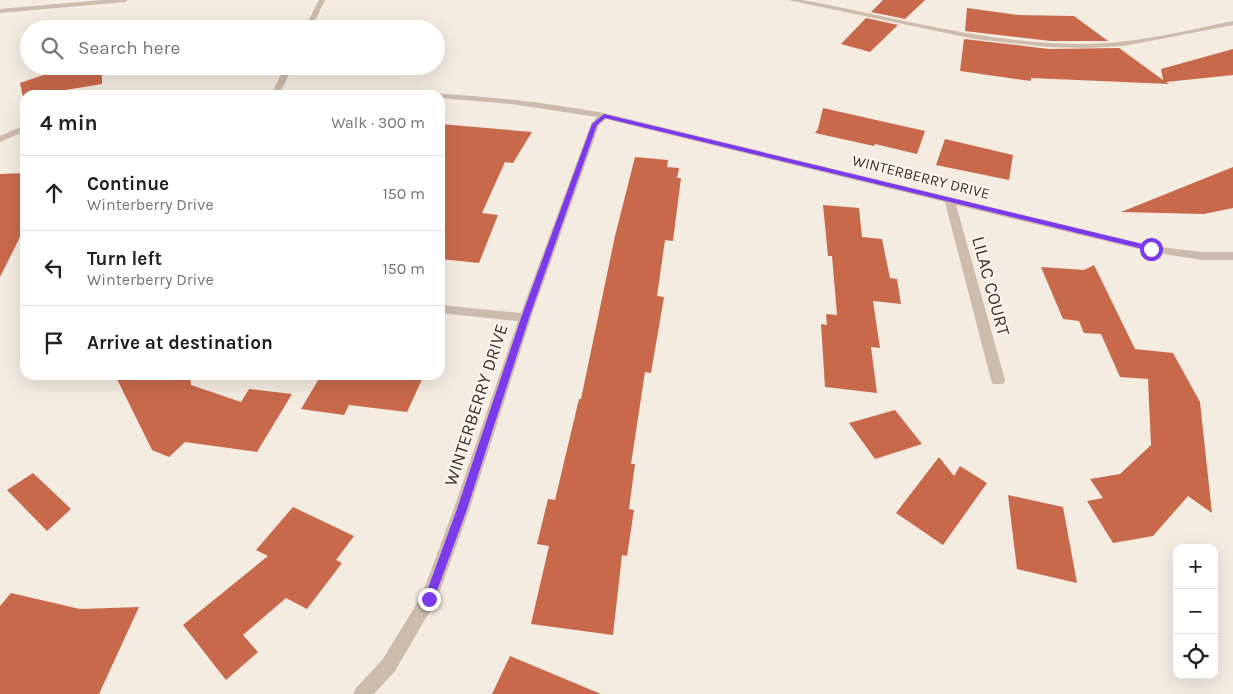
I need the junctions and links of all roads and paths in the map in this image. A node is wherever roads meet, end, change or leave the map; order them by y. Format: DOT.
graph roads {
  1 [pos="125,0"];
  2 [pos="322,0"];
  3 [pos="791,0"];
  4 [pos="0,10"];
  5 [pos="312,20"];
  6 [pos="1233,23"];
  7 [pos="285,75"];
  8 [pos="277,90"];
  9 [pos="445,95"];
  10 [pos="604,116"];
  11 [pos="20,130"];
  12 [pos="0,139"];
  13 [pos="950,201"];
  14 [pos="1233,256"];
  15 [pos="445,310"];
  16 [pos="525,318"];
  17 [pos="998,380"];
  18 [pos="362,694"];
  1 -- 4 [label="street"];
  2 -- 5 [label="street"];
  3 -- 6 [label="street"];
  7 -- 8 [label="street"];
  9 -- 10 [label="street, WINTERBERRY DRIVE"];
  10 -- 13 [label="street, WINTERBERRY DRIVE"];
  10 -- 16 [label="street, WINTERBERRY DRIVE"];
  11 -- 12 [label="street"];
  13 -- 14 [label="street, WINTERBERRY DRIVE"];
  13 -- 17 [label="street, LILAC COURT"];
  15 -- 16 [label="street"];
  16 -- 18 [label="street, WINTERBERRY DRIVE"];
}
